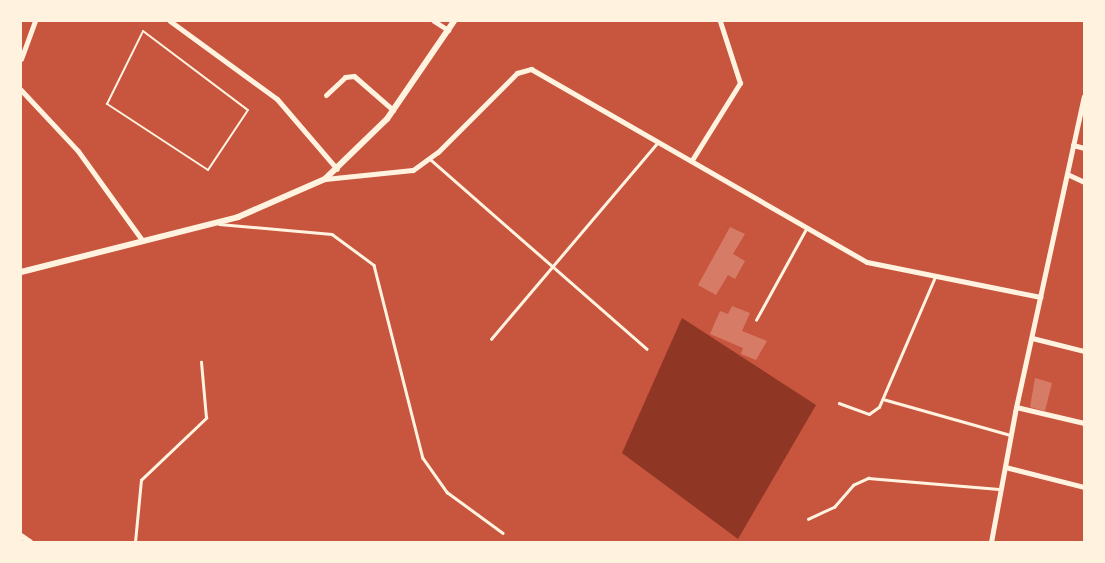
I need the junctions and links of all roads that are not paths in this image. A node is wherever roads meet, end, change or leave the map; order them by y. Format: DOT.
graph roads {
  1 [pos="35,21"];
  2 [pos="170,21"];
  3 [pos="434,21"];
  4 [pos="454,21"];
  5 [pos="720,21"];
  6 [pos="448,30"];
  7 [pos="21,59"];
  8 [pos="21,90"];
  9 [pos="326,95"];
  10 [pos="1084,96"];
  11 [pos="393,110"];
  12 [pos="659,141"];
  13 [pos="1073,145"];
  14 [pos="1084,148"];
  15 [pos="430,159"];
  16 [pos="692,160"];
  17 [pos="337,169"];
  18 [pos="1067,174"];
  19 [pos="325,179"];
  20 [pos="1084,182"];
  21 [pos="210,224"];
  22 [pos="807,228"];
  23 [pos="142,240"];
  24 [pos="554,266"];
  25 [pos="21,272"];
  26 [pos="935,276"];
  27 [pos="1041,297"];
  28 [pos="756,320"];
  29 [pos="1032,338"];
  30 [pos="491,339"];
  31 [pos="647,349"];
  32 [pos="1084,350"];
  33 [pos="201,362"];
  34 [pos="883,399"];
  35 [pos="839,403"];
  36 [pos="1016,407"];
  37 [pos="1084,424"];
  38 [pos="1010,435"];
  39 [pos="1005,467"];
  40 [pos="1084,487"];
  41 [pos="1001,489"];
  42 [pos="808,519"];
  43 [pos="504,533"];
  44 [pos="21,536"];
  45 [pos="30,542"];
  46 [pos="135,542"];
  47 [pos="992,542"];
  1 -- 7 [label="street"];
  2 -- 17 [label="street"];
  3 -- 6 [label="street"];
  4 -- 6 [label="street"];
  5 -- 16 [label="street"];
  6 -- 11 [label="street"];
  8 -- 23 [label="street"];
  9 -- 11 [label="street"];
  10 -- 13 [label="street"];
  11 -- 17 [label="street"];
  12 -- 15 [label="street"];
  12 -- 16 [label="street"];
  12 -- 24 [label="lane"];
  13 -- 14 [label="street"];
  13 -- 18 [label="street"];
  15 -- 19 [label="street"];
  15 -- 24 [label="lane"];
  16 -- 22 [label="street"];
  17 -- 19 [label="street"];
  18 -- 20 [label="street"];
  18 -- 27 [label="street"];
  19 -- 21 [label="street"];
  21 -- 23 [label="street"];
  21 -- 43 [label="lane"];
  22 -- 26 [label="street"];
  22 -- 28 [label="lane"];
  23 -- 25 [label="street"];
  24 -- 30 [label="lane"];
  24 -- 31 [label="lane"];
  26 -- 27 [label="street"];
  26 -- 34 [label="lane"];
  27 -- 29 [label="street"];
  29 -- 32 [label="street"];
  29 -- 36 [label="street"];
  33 -- 46 [label="lane"];
  34 -- 35 [label="lane"];
  34 -- 38 [label="lane"];
  36 -- 37 [label="street"];
  36 -- 38 [label="street"];
  38 -- 39 [label="street"];
  39 -- 40 [label="street"];
  39 -- 41 [label="street"];
  41 -- 42 [label="lane"];
  41 -- 47 [label="street"];
  44 -- 45 [label="street"];
}
